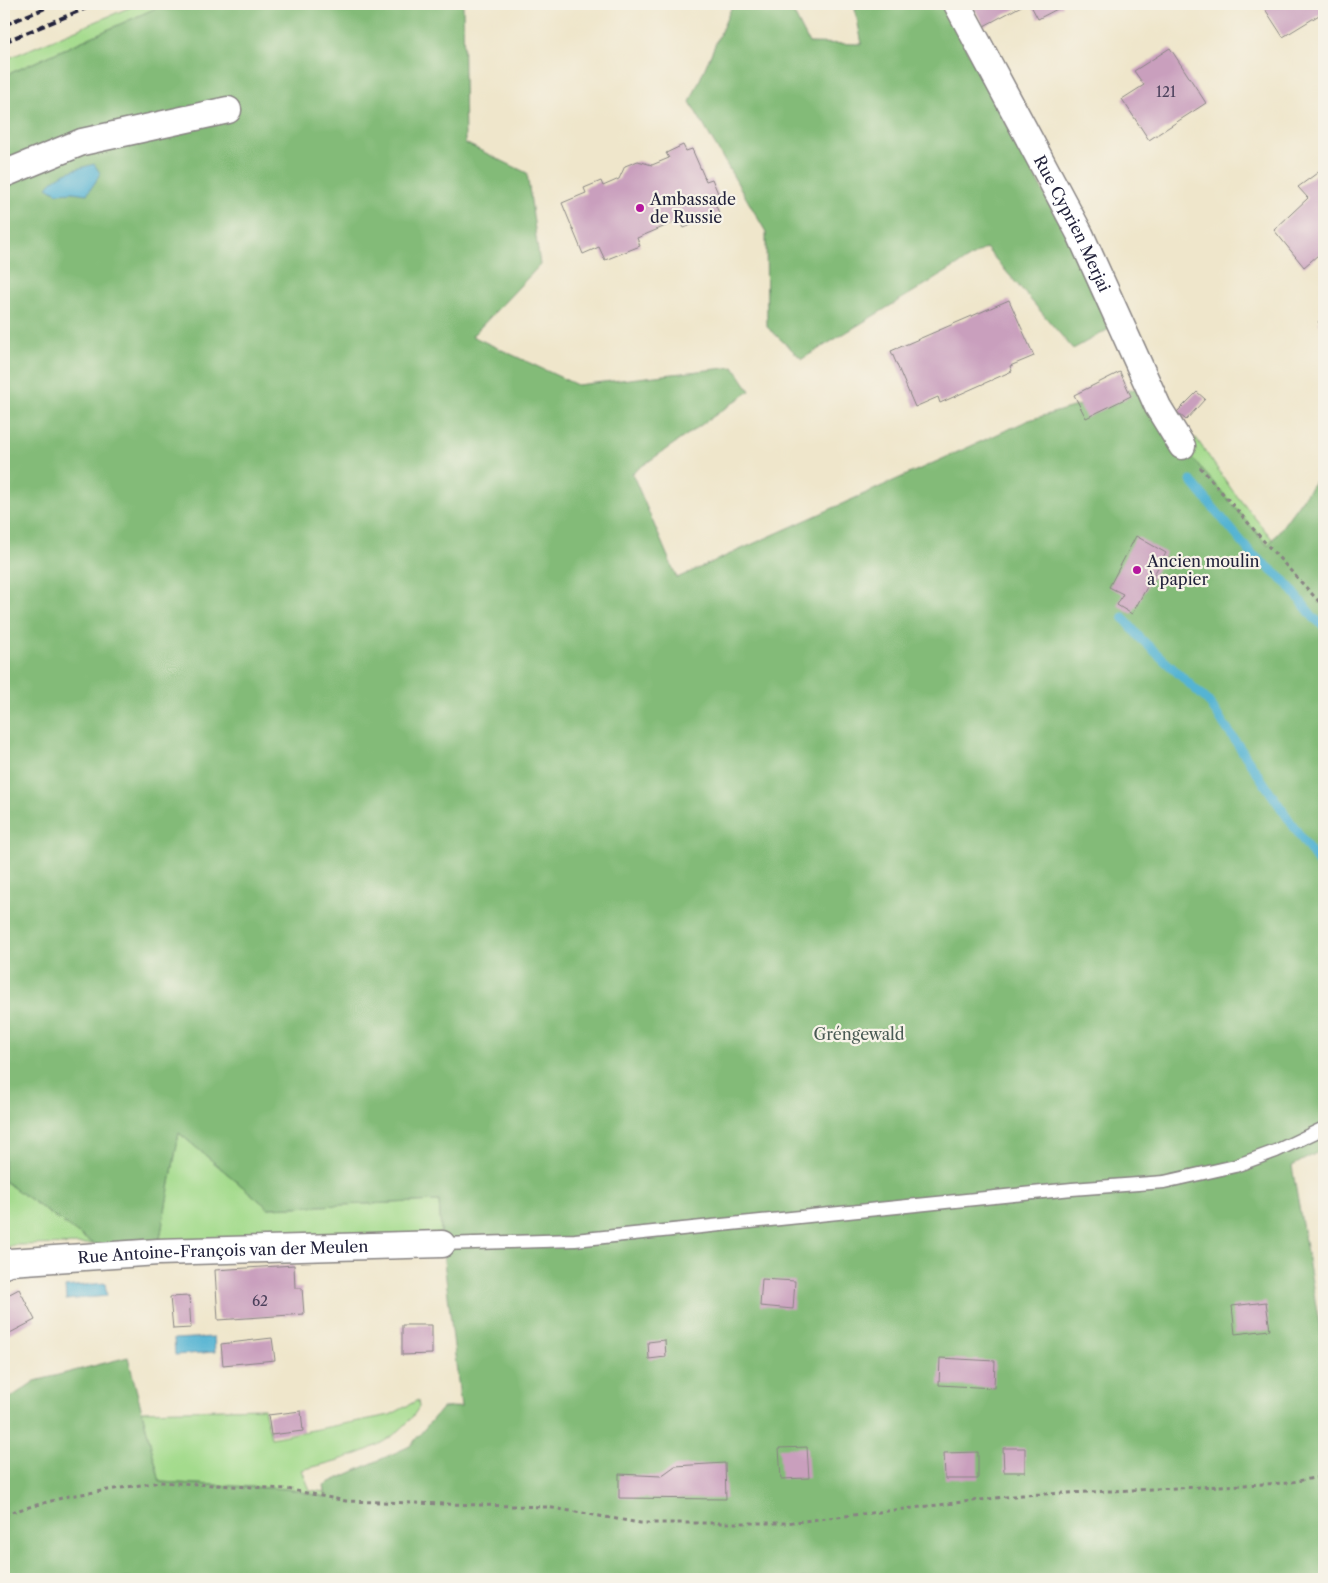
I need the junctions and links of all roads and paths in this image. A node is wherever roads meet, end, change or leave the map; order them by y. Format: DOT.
graph roads {
  1 [pos="957,4"];
  2 [pos="228,110"];
  3 [pos="4,174"];
  4 [pos="1182,446"];
  5 [pos="1324,607"];
  6 [pos="1324,1128"];
  7 [pos="442,1244"];
  8 [pos="4,1265"];
  9 [pos="1324,1476"];
  10 [pos="4,1514"];
  1 -- 4 [label="street, Rue Cyprien Merjai"];
  2 -- 3 [label="street"];
  4 -- 5 [label="path"];
  6 -- 7 [label="lane"];
  7 -- 8 [label="street, Rue Antoine-François van der Meulen"];
  9 -- 10 [label="path"];
}
